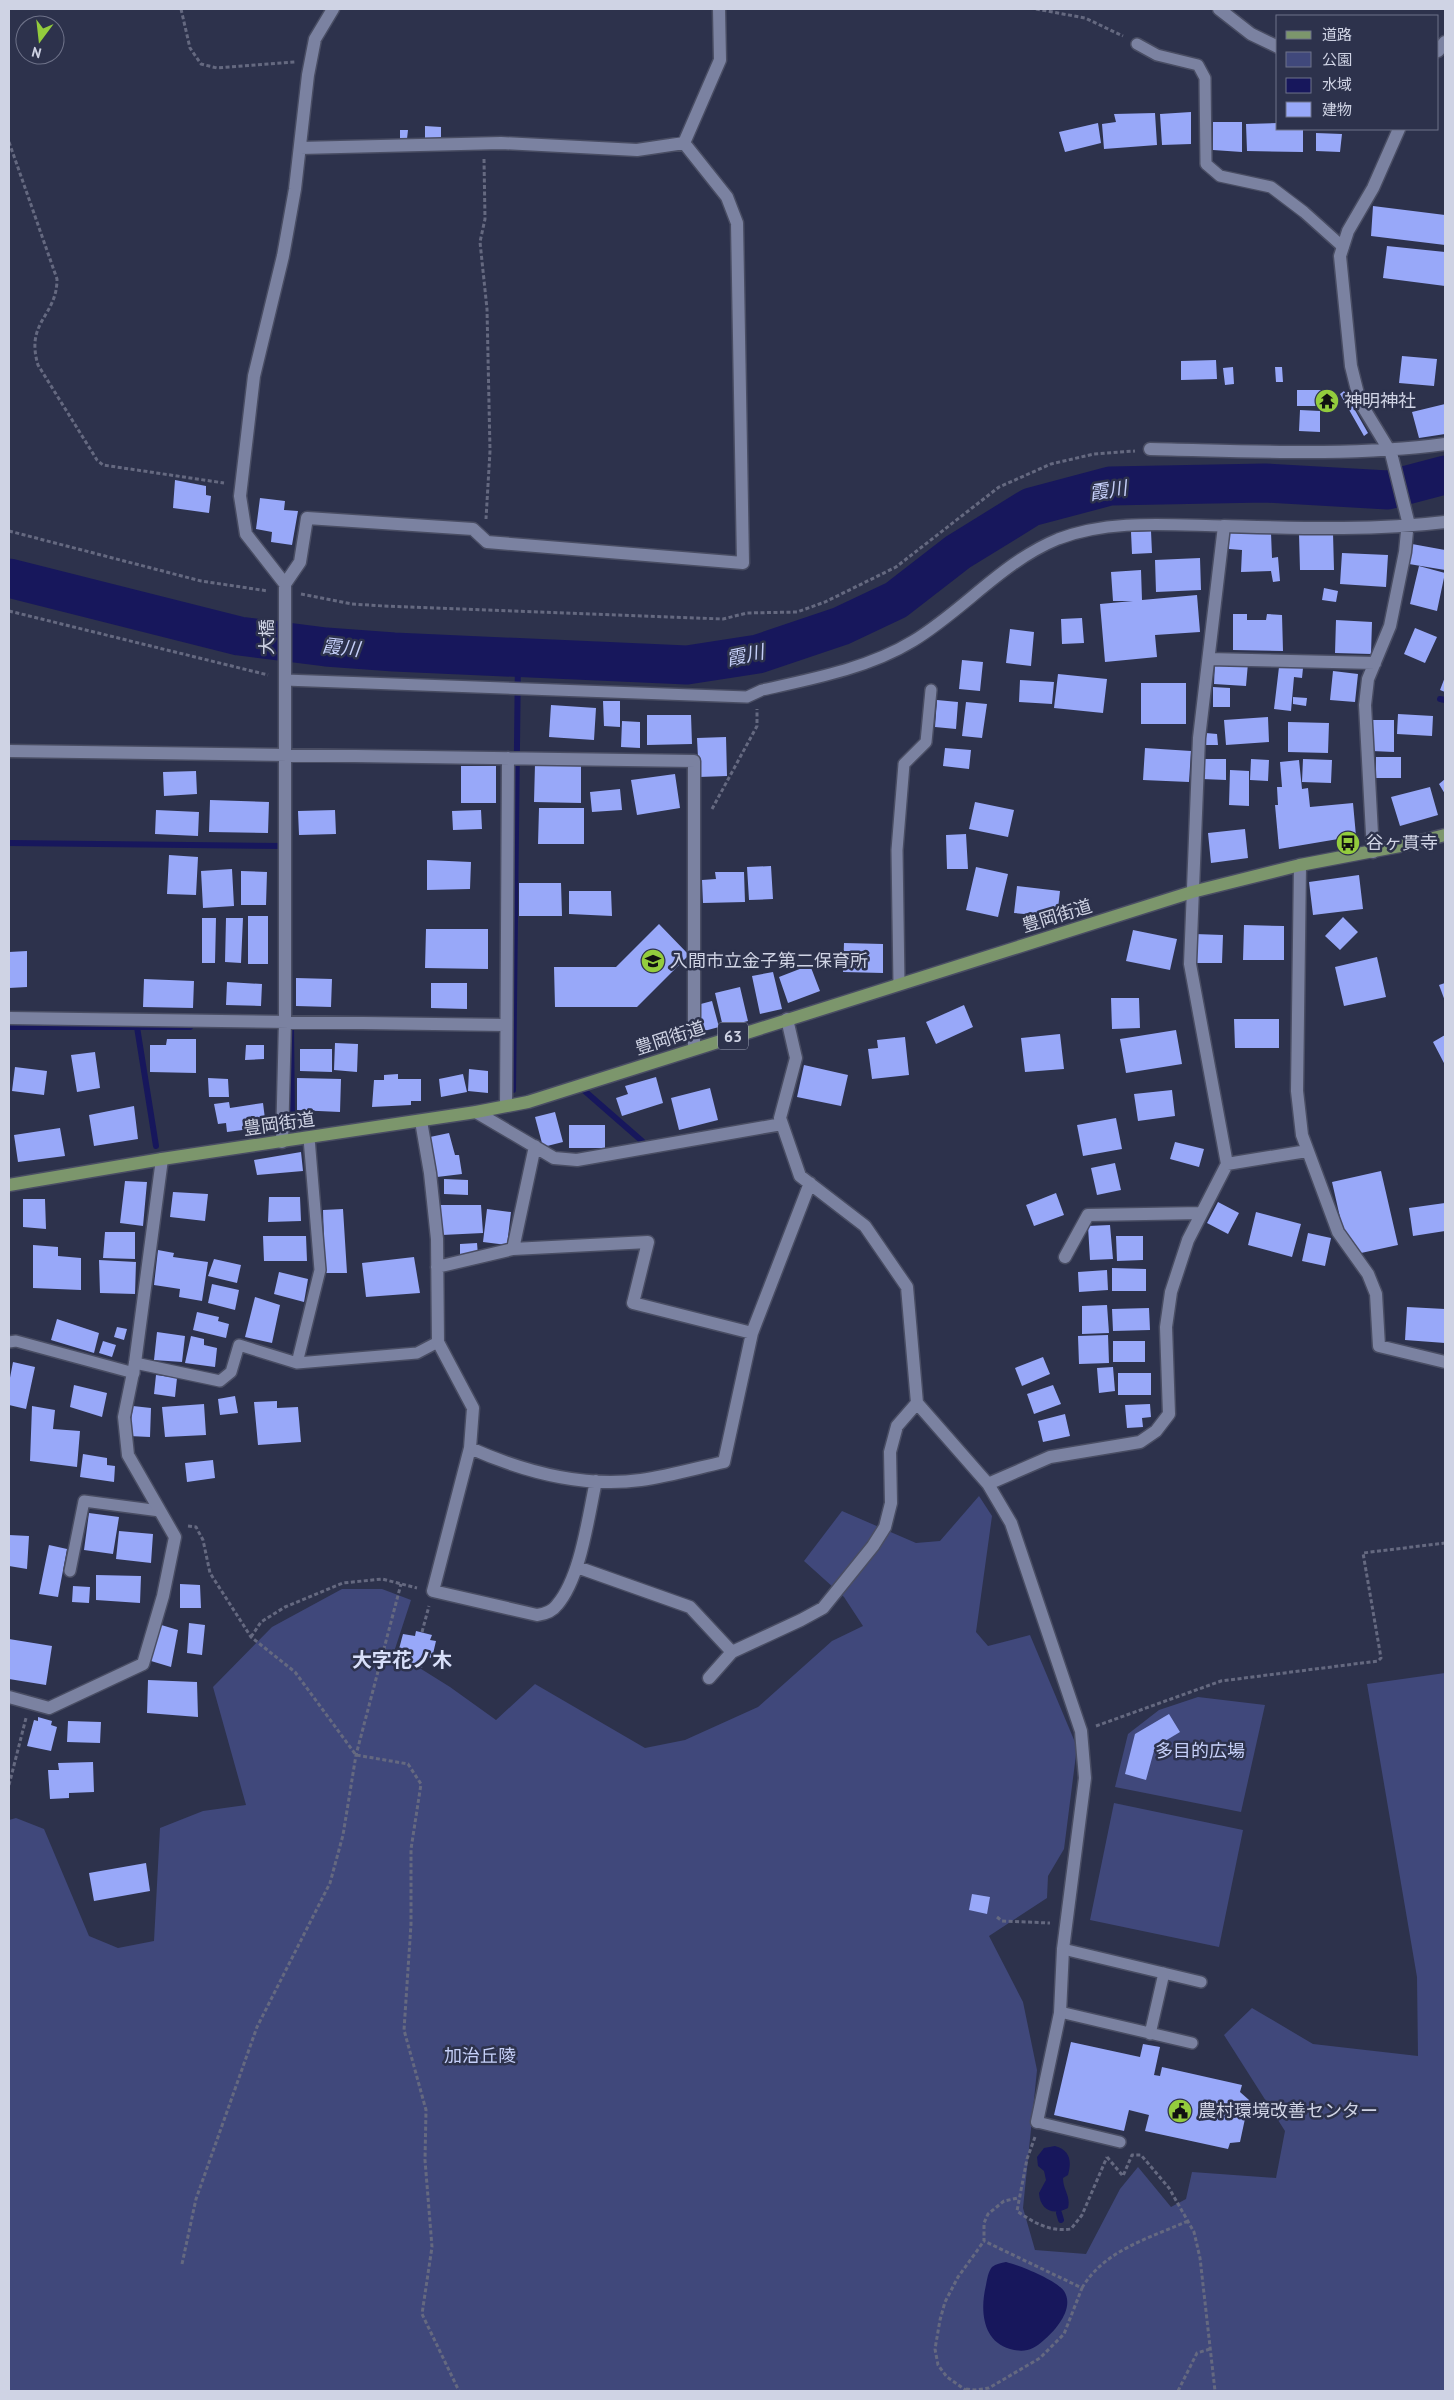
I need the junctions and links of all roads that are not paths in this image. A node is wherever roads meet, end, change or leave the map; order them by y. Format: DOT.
graph roads {
  1 [pos="333,9"];
  2 [pos="719,9"];
  3 [pos="1219,9"];
  4 [pos="1137,44"];
  5 [pos="1276,45"];
  6 [pos="1395,131"];
  7 [pos="684,144"];
  8 [pos="300,148"];
  9 [pos="1343,247"];
  10 [pos="1445,444"];
  11 [pos="1150,449"];
  12 [pos="1390,451"];
  13 [pos="1445,522"];
  14 [pos="1408,524"];
  15 [pos="1224,526"];
  16 [pos="285,592"];
  17 [pos="1209,659"];
  18 [pos="1375,663"];
  19 [pos="285,677"];
  20 [pos="931,690"];
  21 [pos="9,751"];
  22 [pos="285,754"];
  23 [pos="508,758"];
  24 [pos="1445,835"];
  25 [pos="1373,852"];
  26 [pos="1300,865"];
  27 [pos="1192,892"];
  28 [pos="899,984"];
  29 [pos="9,1018"];
  30 [pos="787,1019"];
  31 [pos="285,1020"];
  32 [pos="506,1025"];
  33 [pos="694,1049"];
  34 [pos="506,1106"];
  35 [pos="476,1112"];
  36 [pos="421,1121"];
  37 [pos="782,1124"];
  38 [pos="309,1138"];
  39 [pos="282,1142"];
  40 [pos="535,1146"];
  41 [pos="1307,1152"];
  42 [pos="162,1159"];
  43 [pos="1227,1164"];
  44 [pos="810,1183"];
  45 [pos="9,1185"];
  46 [pos="1202,1212"];
  47 [pos="513,1249"];
  48 [pos="1066,1257"];
  49 [pos="437,1267"];
  50 [pos="752,1333"];
  51 [pos="9,1342"];
  52 [pos="438,1342"];
  53 [pos="1445,1362"];
  54 [pos="297,1363"];
  55 [pos="134,1368"];
  56 [pos="917,1403"];
  57 [pos="470,1448"];
  58 [pos="596,1481"];
  59 [pos="988,1484"];
  60 [pos="160,1511"];
  61 [pos="577,1567"];
  62 [pos="70,1571"];
  63 [pos="732,1652"];
  64 [pos="709,1678"];
  65 [pos="9,1697"];
  66 [pos="1063,1949"];
  67 [pos="1164,1973"];
  68 [pos="1201,1982"];
  69 [pos="1060,2012"];
  70 [pos="1150,2034"];
  71 [pos="1192,2043"];
  72 [pos="1039,2123"];
  73 [pos="1117,2141"];
  1 -- 8 [label="street"];
  2 -- 7 [label="street"];
  3 -- 5 [label="street"];
  4 -- 9 [label="lane"];
  6 -- 9 [label="street"];
  7 -- 8 [label="street"];
  7 -- 16 [label="street"];
  8 -- 16 [label="street"];
  9 -- 12 [label="street"];
  10 -- 12 [label="street"];
  11 -- 12 [label="street"];
  12 -- 14 [label="street"];
  13 -- 14 [label="street"];
  14 -- 15 [label="street"];
  14 -- 18 [label="street"];
  15 -- 17 [label="street"];
  15 -- 19 [label="lane"];
  16 -- 19 [label="street, 大橋"];
  17 -- 18 [label="street"];
  17 -- 27 [label="street"];
  18 -- 25 [label="street"];
  19 -- 22 [label="street, 大橋"];
  20 -- 28 [label="lane"];
  21 -- 22 [label="street"];
  22 -- 23 [label="street"];
  22 -- 31 [label="street, 大橋"];
  23 -- 32 [label="street"];
  23 -- 33 [label="street"];
  24 -- 25 [label="main road, 豊岡街道 / 63"];
  25 -- 26 [label="main road, 豊岡街道 / 63"];
  26 -- 27 [label="main road, 豊岡街道 / 63"];
  26 -- 41 [label="street"];
  27 -- 28 [label="main road, 豊岡街道 / 63"];
  27 -- 43 [label="street"];
  28 -- 30 [label="main road, 豊岡街道 / 63"];
  29 -- 31 [label="street"];
  30 -- 33 [label="main road, 豊岡街道 / 63"];
  30 -- 37 [label="street"];
  31 -- 32 [label="street"];
  31 -- 39 [label="street, 大橋"];
  32 -- 34 [label="street"];
  33 -- 34 [label="main road, 豊岡街道 / 63"];
  34 -- 35 [label="main road, 豊岡街道 / 63"];
  35 -- 36 [label="main road, 豊岡街道 / 63"];
  35 -- 40 [label="street"];
  36 -- 38 [label="main road, 豊岡街道 / 63"];
  36 -- 49 [label="street"];
  37 -- 40 [label="street"];
  37 -- 44 [label="street"];
  38 -- 39 [label="main road, 豊岡街道 / 63"];
  38 -- 54 [label="lane"];
  39 -- 42 [label="main road, 豊岡街道 / 63"];
  40 -- 47 [label="street"];
  41 -- 43 [label="street"];
  41 -- 53 [label="street"];
  42 -- 45 [label="main road, 豊岡街道 / 63"];
  42 -- 55 [label="street"];
  43 -- 46 [label="street"];
  44 -- 50 [label="street"];
  44 -- 56 [label="street"];
  46 -- 48 [label="street"];
  46 -- 59 [label="street"];
  47 -- 49 [label="street"];
  47 -- 50 [label="street"];
  49 -- 52 [label="street"];
  50 -- 58 [label="street"];
  51 -- 55 [label="lane"];
  52 -- 54 [label="lane"];
  52 -- 57 [label="street"];
  54 -- 55 [label="lane"];
  55 -- 60 [label="street"];
  56 -- 59 [label="street"];
  56 -- 63 [label="street"];
  57 -- 58 [label="street"];
  57 -- 61 [label="street"];
  58 -- 61 [label="street"];
  59 -- 66 [label="street"];
  60 -- 62 [label="lane"];
  60 -- 65 [label="street"];
  61 -- 63 [label="street"];
  63 -- 64 [label="street"];
  66 -- 67 [label="lane"];
  66 -- 69 [label="street"];
  67 -- 68 [label="lane"];
  67 -- 70 [label="lane"];
  69 -- 70 [label="lane"];
  69 -- 72 [label="street"];
  70 -- 71 [label="lane"];
  72 -- 73 [label="lane"];
}
